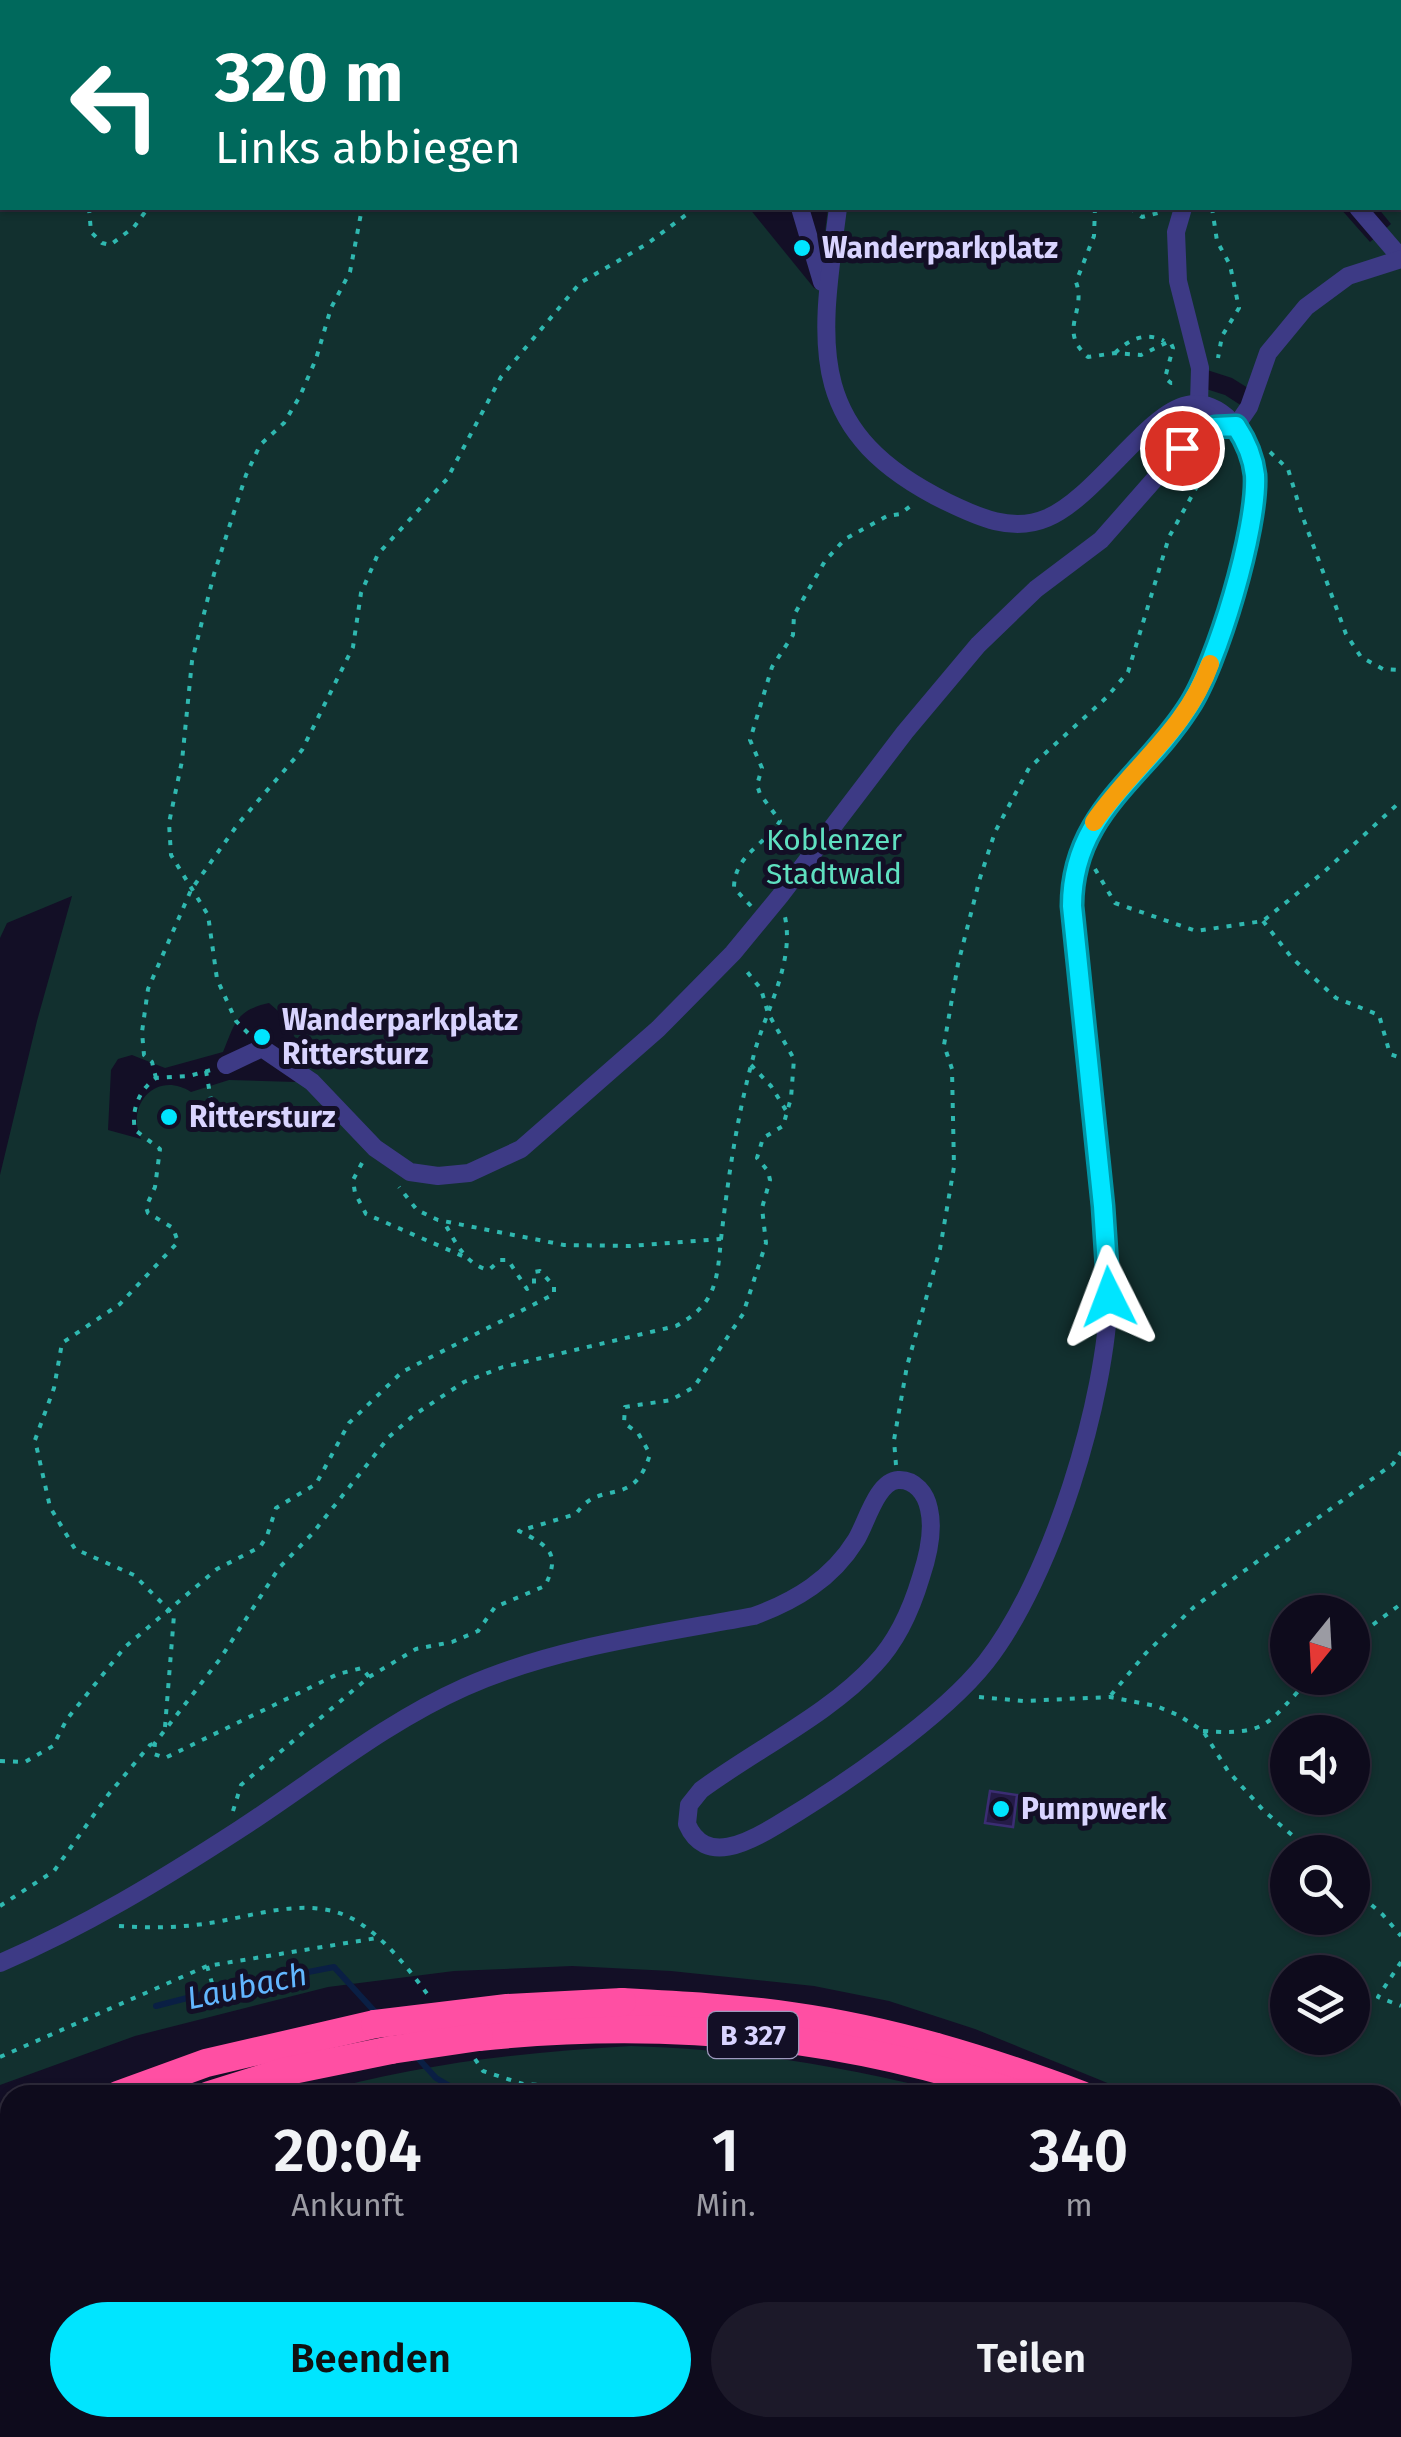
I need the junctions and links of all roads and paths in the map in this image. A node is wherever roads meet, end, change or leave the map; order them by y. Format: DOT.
graph roads {
  1 [pos="89,210"];
  2 [pos="147,210"];
  3 [pos="362,210"];
  4 [pos="693,210"];
  5 [pos="801,210"];
  6 [pos="838,210"];
  7 [pos="1098,210"];
  8 [pos="1133,210"];
  9 [pos="1212,210"];
  10 [pos="1360,210"];
  11 [pos="1181,213"];
  12 [pos="1401,259"];
  13 [pos="828,284"];
  14 [pos="1164,341"];
  15 [pos="1115,353"];
  16 [pos="1216,367"];
  17 [pos="1195,404"];
  18 [pos="1235,430"];
  19 [pos="929,492"];
  20 [pos="1401,670"];
  21 [pos="1401,801"];
  22 [pos="191,890"];
  23 [pos="1109,890"];
  24 [pos="780,896"];
  25 [pos="763,917"];
  26 [pos="1262,921"];
  27 [pos="733,953"];
  28 [pos="768,1012"];
  29 [pos="236,1021"];
  30 [pos="1401,1058"];
  31 [pos="226,1065"];
  32 [pos="751,1065"];
  33 [pos="156,1078"];
  34 [pos="210,1100"];
  35 [pos="787,1112"];
  36 [pos="375,1148"];
  37 [pos="402,1168"];
  38 [pos="444,1222"];
  39 [pos="721,1239"];
  40 [pos="465,1257"];
  41 [pos="1401,1452"];
  42 [pos="898,1480"];
  43 [pos="1401,1604"];
  44 [pos="168,1610"];
  45 [pos="1370,1627"];
  46 [pos="370,1677"];
  47 [pos="962,1688"];
  48 [pos="1295,1695"];
  49 [pos="1110,1697"];
  50 [pos="165,1729"];
  51 [pos="1203,1731"];
  52 [pos="154,1743"];
  53 [pos="0,1761"];
  54 [pos="240,1829"];
  55 [pos="1292,1835"];
  56 [pos="1370,1903"];
  57 [pos="0,1906"];
  58 [pos="84,1922"];
  59 [pos="1401,1936"];
  60 [pos="1401,1962"];
  61 [pos="0,1963"];
  62 [pos="207,1966"];
  63 [pos="217,2000"];
  64 [pos="1401,2006"];
  65 [pos="0,2057"];
  66 [pos="146,2085"];
  67 [pos="241,2085"];
  68 [pos="987,2085"];
  69 [pos="1053,2085"];
  1 -- 2 [label="path"];
  3 -- 22 [label="path"];
  4 -- 22 [label="path"];
  5 -- 13 [label="street"];
  6 -- 13 [label="street"];
  7 -- 15 [label="path"];
  8 -- 11 [label="path"];
  9 -- 16 [label="path"];
  10 -- 12 [label="street"];
  11 -- 17 [label="street"];
  12 -- 18 [label="street"];
  13 -- 19 [label="street"];
  14 -- 15 [label="path"];
  14 -- 15 [label="path"];
  14 -- 17 [label="path"];
  17 -- 18 [label="street"];
  17 -- 19 [label="street"];
  18 -- 20 [label="path"];
  18 -- 24 [label="street"];
  18 -- 42 [label="path"];
  18 -- 47 [label="street"];
  19 -- 25 [label="path"];
  21 -- 26 [label="path"];
  22 -- 29 [label="path"];
  22 -- 33 [label="path"];
  23 -- 26 [label="path"];
  24 -- 25 [label="street"];
  24 -- 28 [label="path"];
  25 -- 27 [label="street"];
  26 -- 30 [label="path"];
  27 -- 28 [label="path"];
  27 -- 37 [label="street"];
  28 -- 32 [label="path"];
  28 -- 35 [label="path"];
  31 -- 36 [label="street"];
  32 -- 35 [label="path"];
  32 -- 39 [label="path"];
  33 -- 34 [label="path"];
  33 -- 44 [label="path"];
  35 -- 46 [label="path"];
  36 -- 37 [label="street"];
  36 -- 40 [label="path"];
  37 -- 38 [label="path"];
  38 -- 39 [label="path"];
  38 -- 40 [label="path"];
  39 -- 50 [label="path"];
  40 -- 44 [label="path"];
  41 -- 49 [label="path"];
  42 -- 47 [label="street"];
  42 -- 54 [label="street"];
  43 -- 45 [label="path"];
  44 -- 50 [label="path"];
  44 -- 53 [label="path"];
  46 -- 52 [label="path"];
  46 -- 54 [label="path"];
  47 -- 49 [label="path"];
  48 -- 51 [label="path"];
  49 -- 51 [label="path"];
  50 -- 52 [label="path"];
  51 -- 55 [label="path"];
  52 -- 57 [label="path"];
  54 -- 58 [label="street"];
  56 -- 59 [label="path"];
  58 -- 61 [label="street"];
  58 -- 62 [label="path"];
  60 -- 64 [label="path"];
  62 -- 63 [label="path"];
  62 -- 65 [label="path"];
  66 -- 69 [label="highway, B 327, bridge"];
  67 -- 68 [label="highway, B 327, bridge"];
}
